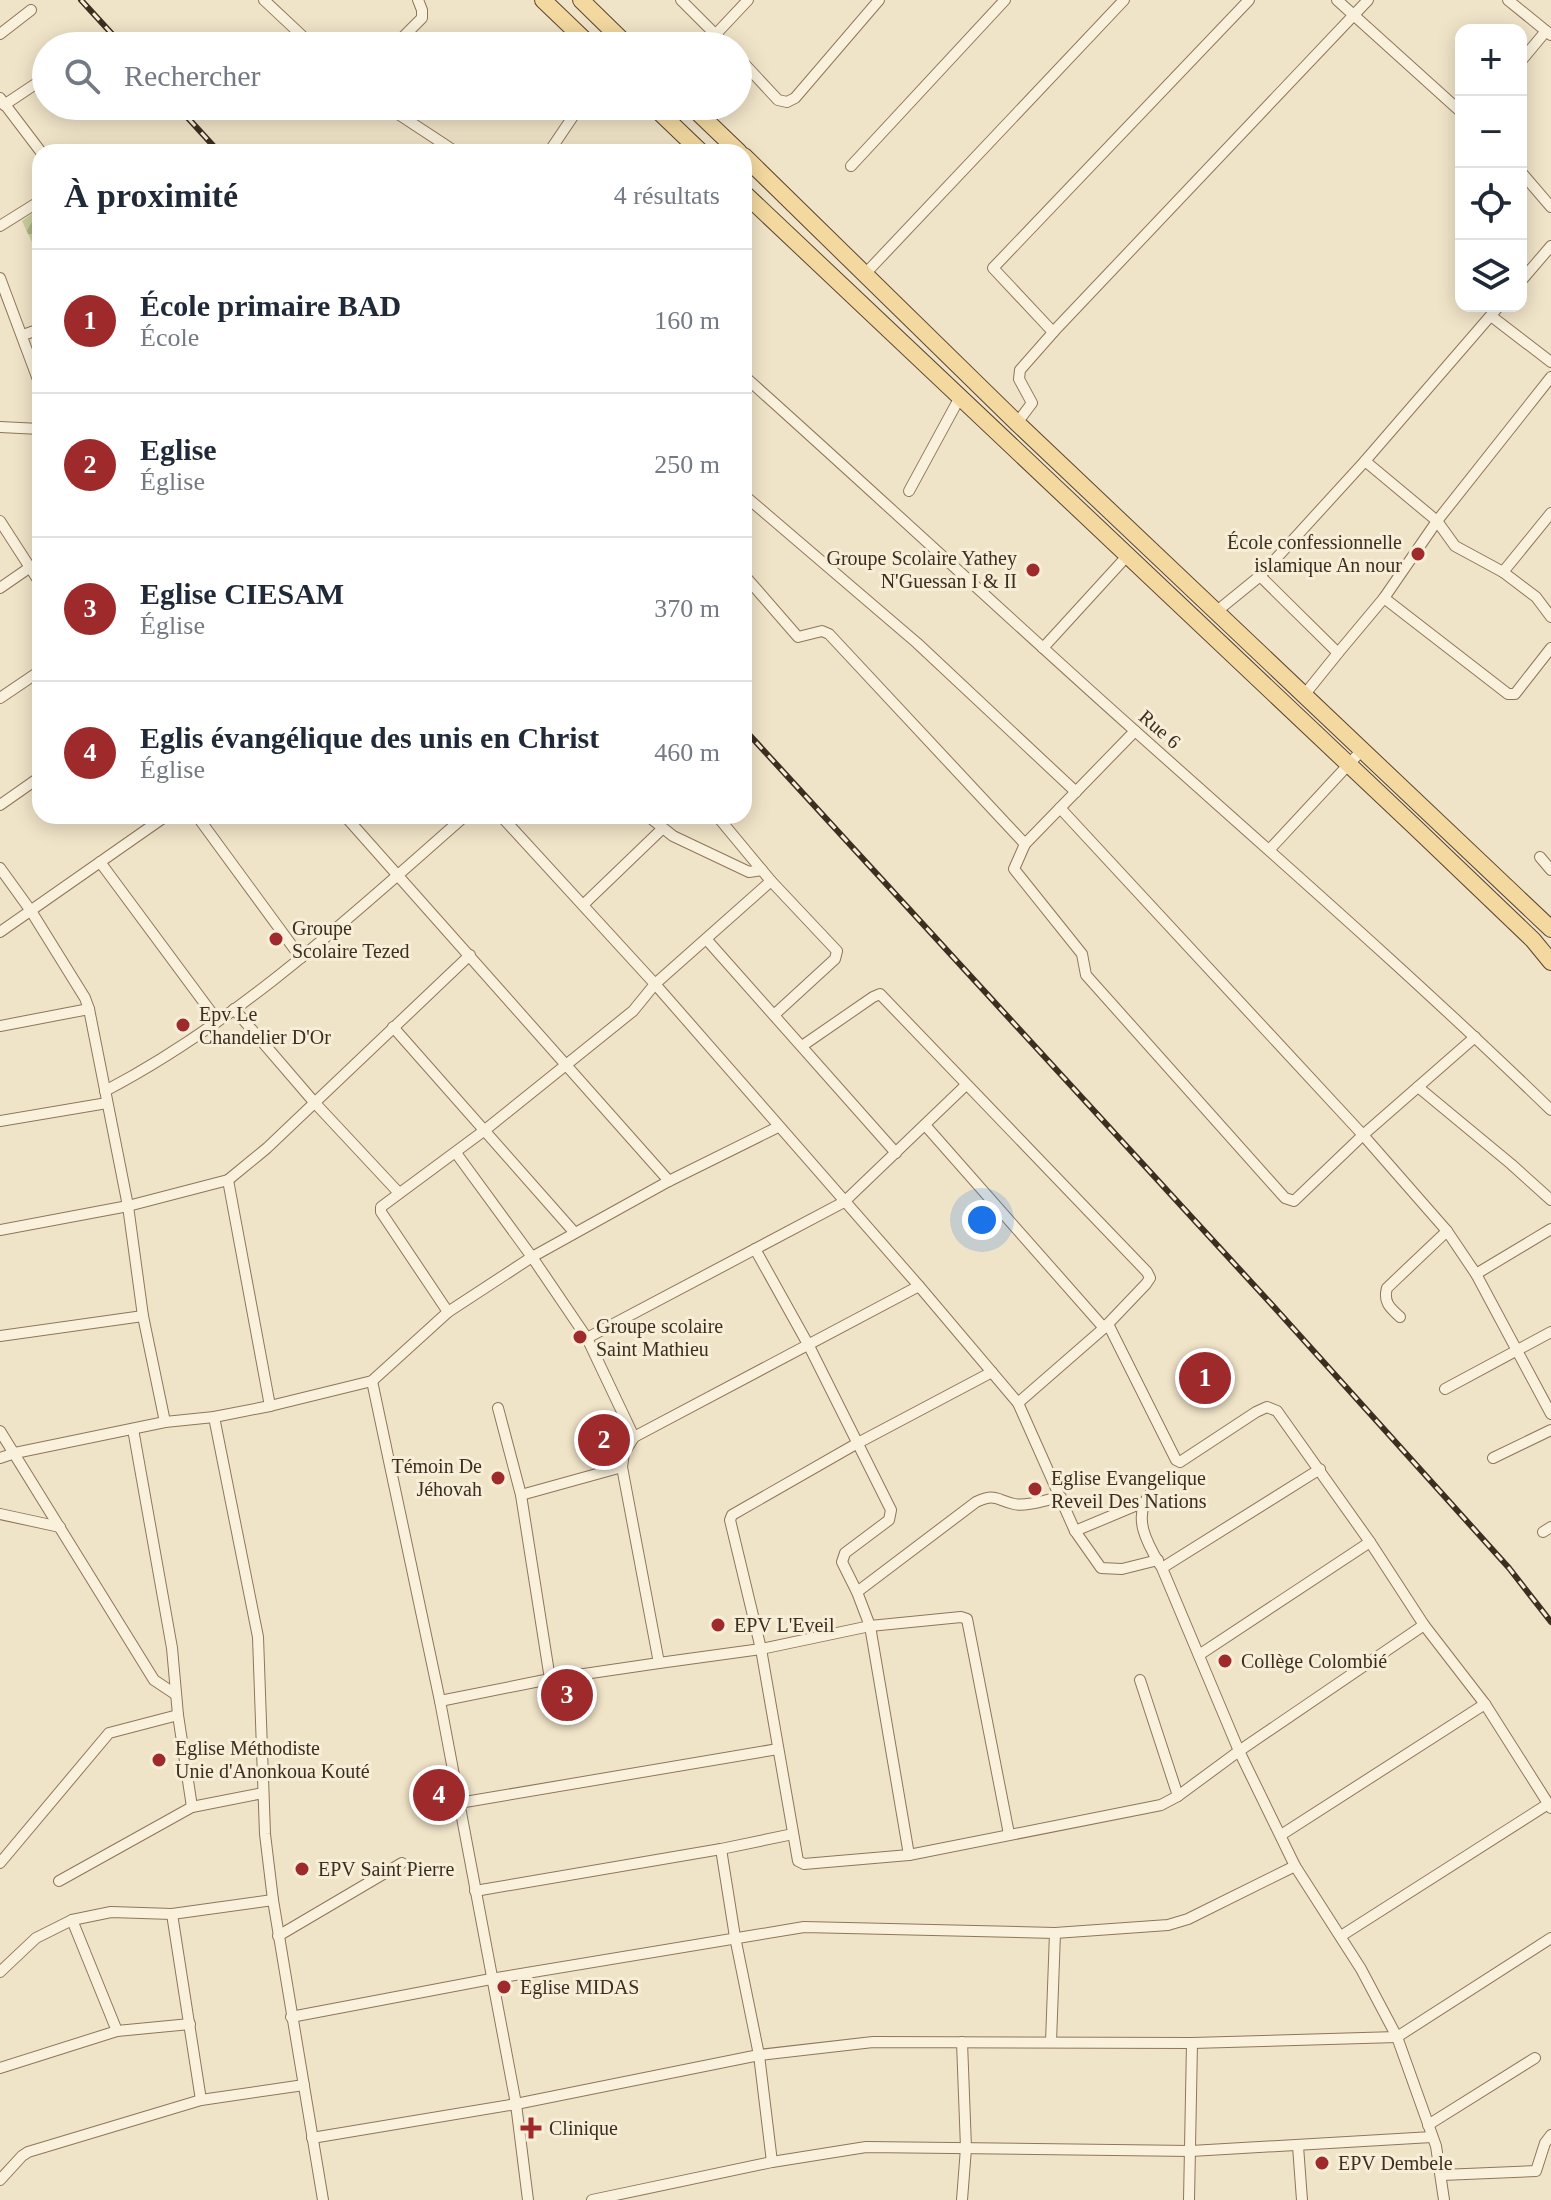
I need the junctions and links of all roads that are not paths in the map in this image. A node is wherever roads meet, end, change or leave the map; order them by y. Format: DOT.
graph roads {
  1 [pos="264,0"];
  2 [pos="418,0"];
  3 [pos="543,0"];
  4 [pos="581,0"];
  5 [pos="681,0"];
  6 [pos="748,0"];
  7 [pos="879,0"];
  8 [pos="1005,0"];
  9 [pos="1124,0"];
  10 [pos="1249,0"];
  11 [pos="1337,0"];
  12 [pos="1368,0"];
  13 [pos="1508,0"];
  14 [pos="31,10"];
  15 [pos="1354,15"];
  16 [pos="1551,16"];
  17 [pos="1546,31"];
  18 [pos="298,32"];
  19 [pos="408,32"];
  20 [pos="576,32"];
  21 [pos="614,32"];
  22 [pos="714,32"];
  23 [pos="718,32"];
  24 [pos="0,34"];
  25 [pos="1527,54"];
  26 [pos="752,72"];
  27 [pos="32,85"];
  28 [pos="2,102"];
  29 [pos="1455,107"];
  30 [pos="407,120"];
  31 [pos="571,120"];
  32 [pos="668,120"];
  33 [pos="706,120"];
  34 [pos="35,144"];
  35 [pos="444,144"];
  36 [pos="554,144"];
  37 [pos="693,144"];
  38 [pos="731,144"];
  39 [pos="752,164"];
  40 [pos="851,166"];
  41 [pos="1527,179"];
  42 [pos="752,201"];
  43 [pos="32,206"];
  44 [pos="1551,207"];
  45 [pos="0,226"];
  46 [pos="1551,246"];
  47 [pos="865,274"];
  48 [pos="1527,274"];
  49 [pos="0,278"];
  50 [pos="1494,312"];
  51 [pos="1491,316"];
  52 [pos="32,332"];
  53 [pos="1053,332"];
  54 [pos="23,335"];
  55 [pos="32,361"];
  56 [pos="1551,362"];
  57 [pos="1551,377"];
  58 [pos="752,383"];
  59 [pos="960,397"];
  60 [pos="1017,423"];
  61 [pos="0,427"];
  62 [pos="32,429"];
  63 [pos="1365,461"];
  64 [pos="909,491"];
  65 [pos="752,502"];
  66 [pos="1551,513"];
  67 [pos="0,521"];
  68 [pos="1437,521"];
  69 [pos="1128,555"];
  70 [pos="29,568"];
  71 [pos="32,572"];
  72 [pos="1503,572"];
  73 [pos="1260,576"];
  74 [pos="752,584"];
  75 [pos="0,588"];
  76 [pos="1384,598"];
  77 [pos="1217,611"];
  78 [pos="1551,617"];
  79 [pos="1043,648"];
  80 [pos="1551,648"];
  81 [pos="1338,653"];
  82 [pos="32,676"];
  83 [pos="1305,694"];
  84 [pos="0,698"];
  85 [pos="1135,731"];
  86 [pos="1363,749"];
  87 [pos="1349,764"];
  88 [pos="32,783"];
  89 [pos="1076,792"];
  90 [pos="0,805"];
  91 [pos="1060,808"];
  92 [pos="155,824"];
  93 [pos="203,824"];
  94 [pos="352,824"];
  95 [pos="456,824"];
  96 [pos="508,824"];
  97 [pos="657,824"];
  98 [pos="724,824"];
  99 [pos="662,829"];
  100 [pos="1025,844"];
  101 [pos="1270,849"];
  102 [pos="1540,857"];
  103 [pos="100,862"];
  104 [pos="0,868"];
  105 [pos="762,870"];
  106 [pos="1551,870"];
  107 [pos="398,875"];
  108 [pos="771,881"];
  109 [pos="583,905"];
  110 [pos="31,911"];
  111 [pos="1551,929"];
  112 [pos="0,932"];
  113 [pos="707,940"];
  114 [pos="470,955"];
  115 [pos="301,958"];
  116 [pos="1551,962"];
  117 [pos="655,984"];
  118 [pos="89,1009"];
  119 [pos="234,1009"];
  120 [pos="774,1015"];
  121 [pos="217,1020"];
  122 [pos="0,1026"];
  123 [pos="393,1027"];
  124 [pos="1475,1037"];
  125 [pos="802,1046"];
  126 [pos="565,1065"];
  127 [pos="966,1085"];
  128 [pos="1418,1087"];
  129 [pos="105,1091"];
  130 [pos="314,1102"];
  131 [pos="107,1103"];
  132 [pos="1551,1110"];
  133 [pos="0,1121"];
  134 [pos="925,1125"];
  135 [pos="778,1127"];
  136 [pos="485,1130"];
  137 [pos="1363,1135"];
  138 [pos="456,1153"];
  139 [pos="896,1153"];
  140 [pos="228,1180"];
  141 [pos="669,1181"];
  142 [pos="399,1193"];
  143 [pos="1551,1200"];
  144 [pos="844,1202"];
  145 [pos="128,1206"];
  146 [pos="1551,1229"];
  147 [pos="0,1230"];
  148 [pos="1447,1231"];
  149 [pos="574,1232"];
  150 [pos="755,1249"];
  151 [pos="532,1257"];
  152 [pos="1476,1274"];
  153 [pos="919,1286"];
  154 [pos="448,1312"];
  155 [pos="143,1316"];
  156 [pos="1400,1317"];
  157 [pos="1106,1326"];
  158 [pos="1551,1332"];
  159 [pos="0,1336"];
  160 [pos="587,1338"];
  161 [pos="809,1346"];
  162 [pos="1516,1352"];
  163 [pos="992,1372"];
  164 [pos="372,1381"];
  165 [pos="1445,1389"];
  166 [pos="1018,1403"];
  167 [pos="270,1406"];
  168 [pos="498,1408"];
  169 [pos="1551,1414"];
  170 [pos="214,1417"];
  171 [pos="165,1422"];
  172 [pos="133,1429"];
  173 [pos="1551,1430"];
  174 [pos="0,1431"];
  175 [pos="634,1437"];
  176 [pos="856,1444"];
  177 [pos="15,1453"];
  178 [pos="0,1458"];
  179 [pos="1493,1458"];
  180 [pos="622,1467"];
  181 [pos="1320,1469"];
  182 [pos="1150,1494"];
  183 [pos="521,1495"];
  184 [pos="1061,1497"];
  185 [pos="1142,1503"];
  186 [pos="0,1514"];
  187 [pos="60,1527"];
  188 [pos="1075,1531"];
  189 [pos="1370,1542"];
  190 [pos="1160,1564"];
  191 [pos="857,1592"];
  192 [pos="1424,1625"];
  193 [pos="870,1626"];
  194 [pos="761,1649"];
  195 [pos="1199,1655"];
  196 [pos="659,1663"];
  197 [pos="550,1679"];
  198 [pos="1140,1680"];
  199 [pos="175,1694"];
  200 [pos="440,1701"];
  201 [pos="1485,1704"];
  202 [pos="178,1715"];
  203 [pos="778,1749"];
  204 [pos="1239,1751"];
  205 [pos="263,1793"];
  206 [pos="1178,1796"];
  207 [pos="459,1803"];
  208 [pos="1550,1806"];
  209 [pos="192,1807"];
  210 [pos="793,1834"];
  211 [pos="1009,1834"];
  212 [pos="1281,1835"];
  213 [pos="721,1849"];
  214 [pos="909,1855"];
  215 [pos="0,1863"];
  216 [pos="402,1863"];
  217 [pos="1295,1866"];
  218 [pos="59,1881"];
  219 [pos="475,1891"];
  220 [pos="273,1900"];
  221 [pos="172,1914"];
  222 [pos="72,1920"];
  223 [pos="1055,1933"];
  224 [pos="278,1936"];
  225 [pos="1341,1936"];
  226 [pos="735,1937"];
  227 [pos="1551,1938"];
  228 [pos="0,1972"];
  229 [pos="491,1979"];
  230 [pos="291,2017"];
  231 [pos="190,2024"];
  232 [pos="117,2031"];
  233 [pos="1397,2037"];
  234 [pos="962,2042"];
  235 [pos="1051,2042"];
  236 [pos="1192,2043"];
  237 [pos="759,2055"];
  238 [pos="1535,2058"];
  239 [pos="0,2068"];
  240 [pos="304,2085"];
  241 [pos="201,2100"];
  242 [pos="516,2104"];
  243 [pos="1430,2131"];
  244 [pos="1551,2135"];
  245 [pos="312,2138"];
  246 [pos="1298,2146"];
  247 [pos="966,2148"];
  248 [pos="1191,2151"];
  249 [pos="772,2162"];
  250 [pos="1442,2175"];
  251 [pos="0,2180"];
  252 [pos="323,2200"];
  253 [pos="528,2200"];
  254 [pos="592,2200"];
  255 [pos="962,2200"];
  256 [pos="1189,2200"];
  257 [pos="1302,2200"];
  258 [pos="1444,2200"];
  1 -- 18 [label="street"];
  2 -- 19 [label="street"];
  3 -- 20 [label="main road"];
  4 -- 21 [label="main road"];
  5 -- 22 [label="street"];
  6 -- 23 [label="street"];
  7 -- 26 [label="street"];
  8 -- 40 [label="street"];
  9 -- 47 [label="street"];
  10 -- 53 [label="street"];
  11 -- 15 [label="street"];
  12 -- 15 [label="street"];
  13 -- 17 [label="street"];
  14 -- 24 [label="street"];
  15 -- 29 [label="street"];
  15 -- 53 [label="street"];
  16 -- 17 [label="street"];
  17 -- 25 [label="street"];
  27 -- 28 [label="street"];
  28 -- 34 [label="street"];
  30 -- 35 [label="street"];
  31 -- 36 [label="street"];
  32 -- 37 [label="main road"];
  33 -- 38 [label="main road"];
  39 -- 47 [label="main road"];
  41 -- 44 [label="street"];
  42 -- 59 [label="main road"];
  43 -- 45 [label="street"];
  46 -- 48 [label="street"];
  47 -- 60 [label="main road"];
  49 -- 54 [label="street"];
  50 -- 51 [label="street"];
  51 -- 56 [label="street"];
  51 -- 63 [label="street"];
  52 -- 54 [label="street"];
  53 -- 60 [label="street"];
  54 -- 55 [label="street"];
  57 -- 68 [label="street"];
  58 -- 79 [label="street, Rue 6"];
  59 -- 64 [label="street"];
  59 -- 69 [label="main road"];
  60 -- 77 [label="main road"];
  61 -- 62 [label="street"];
  63 -- 68 [label="street"];
  63 -- 73 [label="street"];
  65 -- 89 [label="street"];
  66 -- 72 [label="street"];
  67 -- 70 [label="street"];
  68 -- 72 [label="street"];
  68 -- 76 [label="street"];
  69 -- 79 [label="street"];
  69 -- 87 [label="main road"];
  70 -- 71 [label="street"];
  70 -- 75 [label="street"];
  72 -- 78 [label="street"];
  73 -- 77 [label="street"];
  73 -- 81 [label="street"];
  74 -- 100 [label="street"];
  76 -- 80 [label="street"];
  76 -- 81 [label="street"];
  77 -- 83 [label="main road"];
  79 -- 85 [label="street, Rue 6"];
  81 -- 83 [label="street"];
  82 -- 84 [label="street"];
  83 -- 86 [label="main road"];
  85 -- 89 [label="street"];
  85 -- 101 [label="street, Rue 6"];
  86 -- 87 [label="street"];
  86 -- 111 [label="main road"];
  87 -- 101 [label="street"];
  87 -- 116 [label="main road"];
  88 -- 90 [label="street"];
  89 -- 91 [label="street"];
  91 -- 100 [label="street"];
  91 -- 137 [label="street"];
  92 -- 103 [label="street"];
  93 -- 115 [label="street"];
  94 -- 107 [label="street"];
  95 -- 107 [label="street"];
  96 -- 109 [label="street"];
  97 -- 99 [label="street"];
  98 -- 105 [label="street"];
  99 -- 105 [label="street"];
  99 -- 109 [label="street"];
  100 -- 137 [label="street"];
  101 -- 124 [label="street, Rue 6"];
  102 -- 106 [label="street"];
  103 -- 110 [label="street"];
  103 -- 121 [label="street"];
  104 -- 110 [label="street"];
  105 -- 108 [label="street"];
  107 -- 114 [label="street"];
  107 -- 115 [label="street"];
  108 -- 113 [label="street"];
  108 -- 120 [label="street"];
  109 -- 117 [label="street"];
  110 -- 112 [label="street"];
  110 -- 118 [label="street"];
  113 -- 117 [label="street"];
  113 -- 120 [label="street"];
  114 -- 123 [label="street"];
  114 -- 126 [label="street"];
  115 -- 119 [label="street"];
  117 -- 126 [label="street"];
  117 -- 135 [label="street"];
  118 -- 122 [label="street"];
  118 -- 129 [label="street"];
  119 -- 121 [label="street"];
  119 -- 130 [label="street"];
  120 -- 125 [label="street"];
  121 -- 129 [label="street"];
  123 -- 130 [label="street"];
  123 -- 136 [label="street"];
  124 -- 128 [label="street"];
  124 -- 132 [label="street, Rue 6"];
  125 -- 127 [label="street"];
  125 -- 139 [label="street"];
  126 -- 136 [label="street"];
  126 -- 141 [label="street"];
  127 -- 134 [label="street"];
  127 -- 157 [label="street"];
  128 -- 137 [label="street"];
  128 -- 143 [label="street"];
  129 -- 131 [label="street"];
  130 -- 140 [label="street"];
  130 -- 142 [label="street"];
  131 -- 133 [label="street"];
  131 -- 145 [label="street"];
  134 -- 139 [label="street"];
  134 -- 157 [label="street"];
  135 -- 141 [label="street"];
  135 -- 144 [label="street"];
  136 -- 138 [label="street"];
  136 -- 149 [label="street"];
  137 -- 148 [label="street"];
  138 -- 142 [label="street"];
  138 -- 151 [label="street"];
  139 -- 144 [label="street"];
  140 -- 145 [label="street"];
  140 -- 167 [label="street"];
  141 -- 149 [label="street"];
  142 -- 154 [label="street"];
  144 -- 150 [label="street"];
  144 -- 153 [label="street"];
  145 -- 147 [label="street"];
  145 -- 155 [label="street"];
  146 -- 152 [label="street"];
  148 -- 152 [label="street"];
  148 -- 156 [label="street"];
  149 -- 151 [label="street"];
  150 -- 160 [label="street"];
  150 -- 161 [label="street"];
  151 -- 154 [label="street"];
  151 -- 160 [label="street"];
  152 -- 162 [label="street"];
  153 -- 161 [label="street"];
  153 -- 163 [label="street"];
  154 -- 164 [label="street"];
  155 -- 159 [label="street"];
  155 -- 171 [label="street"];
  157 -- 166 [label="street"];
  157 -- 181 [label="street"];
  158 -- 162 [label="street"];
  160 -- 175 [label="street"];
  161 -- 175 [label="street"];
  161 -- 176 [label="street"];
  162 -- 165 [label="street"];
  162 -- 169 [label="street"];
  163 -- 166 [label="street"];
  163 -- 176 [label="street"];
  164 -- 167 [label="street"];
  164 -- 200 [label="street"];
  166 -- 184 [label="street"];
  167 -- 170 [label="street"];
  168 -- 183 [label="street"];
  170 -- 171 [label="street"];
  170 -- 205 [label="street"];
  171 -- 172 [label="street"];
  172 -- 177 [label="street"];
  172 -- 199 [label="street"];
  173 -- 179 [label="street"];
  174 -- 177 [label="street"];
  175 -- 180 [label="street"];
  176 -- 191 [label="street"];
  176 -- 194 [label="street"];
  177 -- 178 [label="street"];
  177 -- 187 [label="street"];
  180 -- 183 [label="street"];
  180 -- 196 [label="street"];
  181 -- 189 [label="street"];
  181 -- 190 [label="street"];
  182 -- 185 [label="street"];
  183 -- 197 [label="street"];
  184 -- 188 [label="street"];
  184 -- 191 [label="street"];
  185 -- 188 [label="street"];
  185 -- 190 [label="street"];
  186 -- 187 [label="street"];
  187 -- 199 [label="street"];
  188 -- 190 [label="street"];
  189 -- 192 [label="street"];
  189 -- 195 [label="street"];
  190 -- 195 [label="street"];
  191 -- 193 [label="street"];
  192 -- 201 [label="street"];
  192 -- 204 [label="street"];
  193 -- 194 [label="street"];
  193 -- 211 [label="street"];
  193 -- 214 [label="street"];
  194 -- 196 [label="street"];
  194 -- 203 [label="street"];
  195 -- 204 [label="street"];
  196 -- 197 [label="street"];
  197 -- 200 [label="street"];
  198 -- 206 [label="street"];
  199 -- 202 [label="street"];
  200 -- 207 [label="street"];
  201 -- 208 [label="street"];
  201 -- 212 [label="street"];
  202 -- 209 [label="street"];
  202 -- 215 [label="street"];
  203 -- 207 [label="street"];
  203 -- 210 [label="street"];
  204 -- 206 [label="street"];
  204 -- 212 [label="street"];
  205 -- 209 [label="street"];
  205 -- 220 [label="street"];
  206 -- 211 [label="street"];
  207 -- 219 [label="street"];
  208 -- 225 [label="street"];
  209 -- 218 [label="street"];
  210 -- 213 [label="street"];
  210 -- 214 [label="street"];
  211 -- 214 [label="street"];
  212 -- 217 [label="street"];
  213 -- 219 [label="street"];
  213 -- 226 [label="street"];
  216 -- 224 [label="street"];
  217 -- 223 [label="street"];
  217 -- 225 [label="street"];
  219 -- 229 [label="street"];
  220 -- 221 [label="street"];
  220 -- 224 [label="street"];
  221 -- 222 [label="street"];
  221 -- 231 [label="street"];
  222 -- 228 [label="street"];
  222 -- 232 [label="street"];
  223 -- 226 [label="street"];
  223 -- 235 [label="street"];
  224 -- 230 [label="street"];
  225 -- 233 [label="street"];
  226 -- 229 [label="street"];
  226 -- 237 [label="street"];
  227 -- 233 [label="street"];
  229 -- 230 [label="street"];
  229 -- 242 [label="street"];
  230 -- 240 [label="street"];
  231 -- 232 [label="street"];
  231 -- 241 [label="street"];
  232 -- 239 [label="street"];
  233 -- 236 [label="street"];
  233 -- 243 [label="street"];
  234 -- 235 [label="street"];
  234 -- 237 [label="street"];
  234 -- 247 [label="street"];
  235 -- 236 [label="street"];
  236 -- 248 [label="street"];
  237 -- 242 [label="street"];
  237 -- 249 [label="street"];
  238 -- 243 [label="street"];
  240 -- 241 [label="street"];
  240 -- 245 [label="street"];
  241 -- 251 [label="street"];
  242 -- 245 [label="street"];
  242 -- 253 [label="street"];
  243 -- 246 [label="street"];
  243 -- 250 [label="street"];
  244 -- 250 [label="street"];
  245 -- 252 [label="street"];
  246 -- 248 [label="street"];
  246 -- 257 [label="street"];
  247 -- 248 [label="street"];
  247 -- 249 [label="street"];
  247 -- 255 [label="street"];
  248 -- 256 [label="street"];
  249 -- 254 [label="street"];
  250 -- 258 [label="street"];
}
